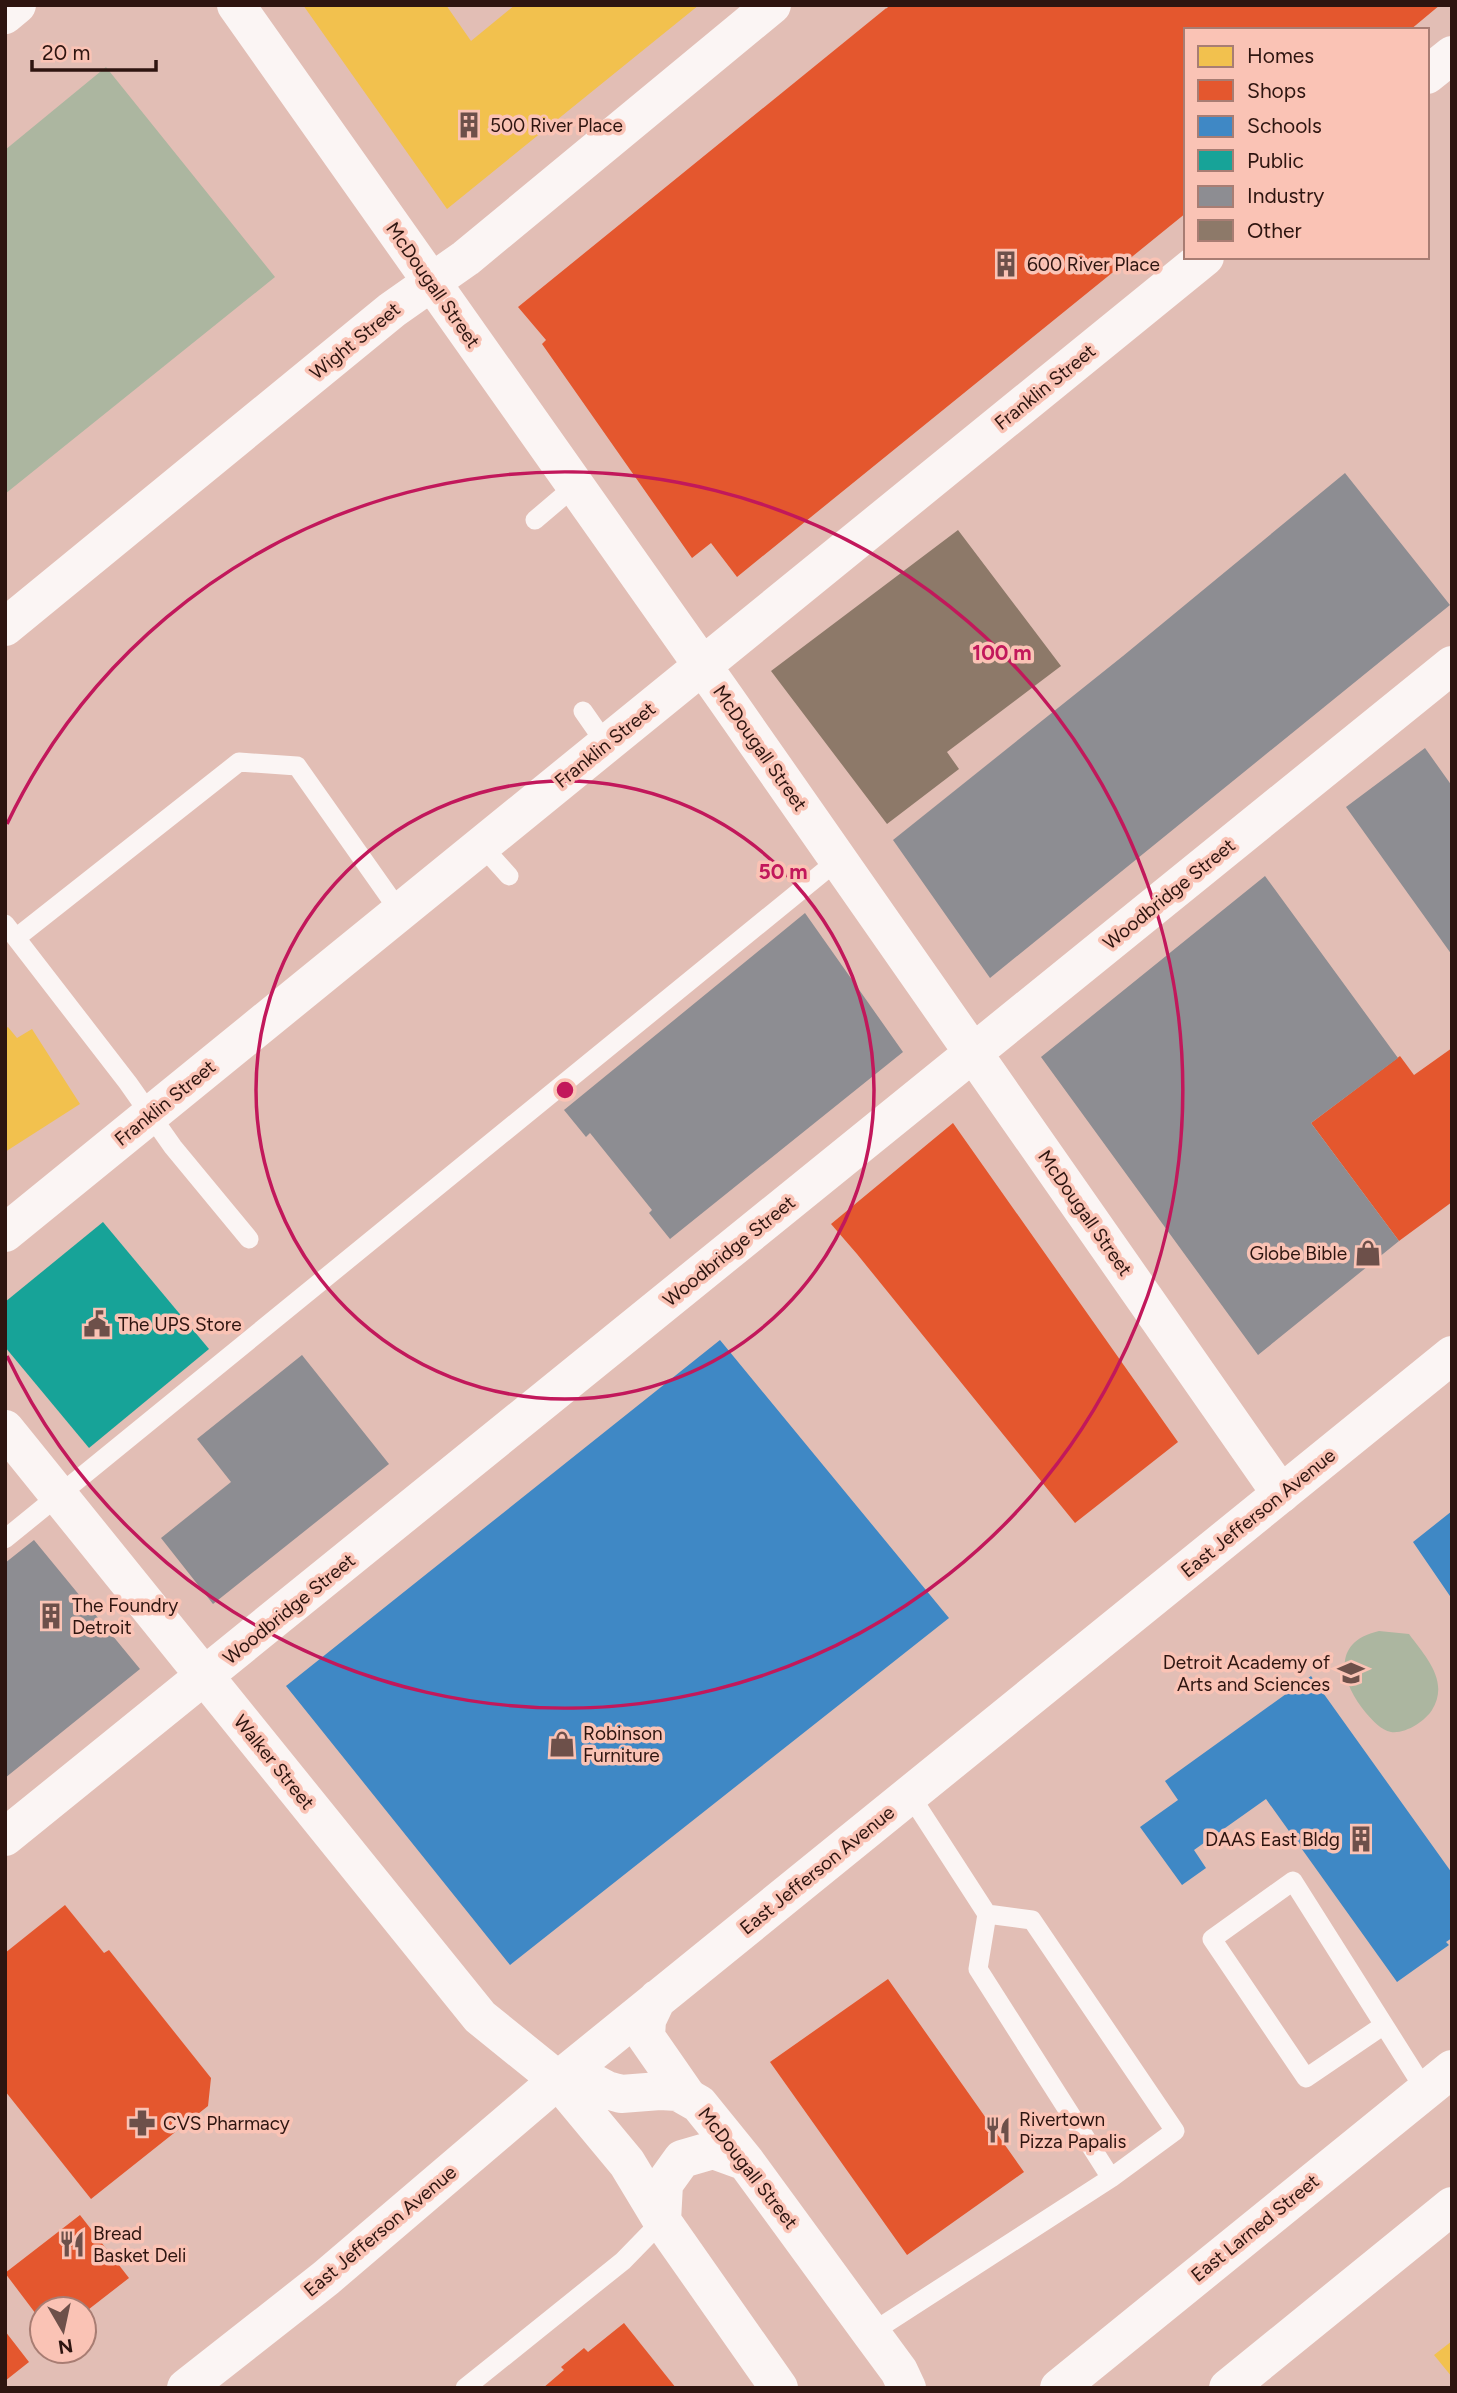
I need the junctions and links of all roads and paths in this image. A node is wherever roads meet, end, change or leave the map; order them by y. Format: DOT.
graph roads {
  1 [pos="17,5"];
  2 [pos="236,5"];
  3 [pos="772,5"];
  4 [pos="5,15"];
  5 [pos="1452,55"];
  6 [pos="1429,73"];
  7 [pos="1203,259"];
  8 [pos="431,282"];
  9 [pos="575,486"];
  10 [pos="535,520"];
  11 [pos="5,627"];
  12 [pos="1452,665"];
  13 [pos="703,666"];
  14 [pos="583,711"];
  15 [pos="606,744"];
  16 [pos="482,846"];
  17 [pos="838,860"];
  18 [pos="509,876"];
  19 [pos="400,912"];
  20 [pos="11,931"];
  21 [pos="973,1053"];
  22 [pos="151,1115"];
  23 [pos="5,1233"];
  24 [pos="249,1239"];
  25 [pos="1452,1355"];
  26 [pos="5,1429"];
  27 [pos="1281,1494"];
  28 [pos="59,1495"];
  29 [pos="5,1539"];
  30 [pos="205,1676"];
  31 [pos="909,1795"];
  32 [pos="5,1837"];
  33 [pos="987,1914"];
  34 [pos="657,1999"];
  35 [pos="1384,2025"];
  36 [pos="558,2080"];
  37 [pos="1438,2080"];
  38 [pos="687,2096"];
  39 [pos="746,2162"];
  40 [pos="1111,2178"];
  41 [pos="1452,2206"];
  42 [pos="662,2221"];
  43 [pos="872,2333"];
  44 [pos="897,2380"];
  45 [pos="1061,2387"];
  46 [pos="186,2388"];
  47 [pos="465,2388"];
  48 [pos="779,2388"];
  49 [pos="1228,2388"];
  1 -- 4 [label="street"];
  2 -- 8 [label="street, McDougall Street"];
  3 -- 8 [label="street, Wight Street"];
  5 -- 6 [label="street"];
  7 -- 13 [label="street, Franklin Street"];
  8 -- 9 [label="street, McDougall Street"];
  8 -- 11 [label="street, Wight Street"];
  9 -- 10 [label="lane"];
  9 -- 13 [label="street, McDougall Street"];
  12 -- 21 [label="street, Woodbridge Street"];
  13 -- 15 [label="street, Franklin Street"];
  13 -- 17 [label="street, McDougall Street"];
  14 -- 15 [label="lane"];
  15 -- 16 [label="street, Franklin Street"];
  16 -- 18 [label="lane"];
  16 -- 19 [label="street, Franklin Street"];
  17 -- 21 [label="street, McDougall Street"];
  17 -- 28 [label="lane"];
  19 -- 20 [label="lane"];
  19 -- 22 [label="street, Franklin Street"];
  20 -- 22 [label="lane"];
  21 -- 27 [label="street, McDougall Street"];
  21 -- 30 [label="street, Woodbridge Street"];
  22 -- 23 [label="street, Franklin Street"];
  22 -- 24 [label="lane"];
  25 -- 27 [label="street, East Jefferson Avenue"];
  26 -- 28 [label="street, Walker Street"];
  27 -- 31 [label="street, East Jefferson Avenue"];
  28 -- 29 [label="lane"];
  28 -- 30 [label="street, Walker Street"];
  30 -- 32 [label="street, Woodbridge Street"];
  30 -- 36 [label="street, Walker Street"];
  31 -- 33 [label="lane"];
  31 -- 34 [label="street, East Jefferson Avenue"];
  33 -- 40 [label="lane"];
  33 -- 40 [label="lane"];
  34 -- 36 [label="street, East Jefferson Avenue"];
  34 -- 38 [label="street"];
  35 -- 35 [label="lane"];
  35 -- 37 [label="lane"];
  36 -- 38 [label="street, McDougall Street"];
  36 -- 42 [label="street"];
  36 -- 46 [label="street, East Jefferson Avenue"];
  37 -- 45 [label="street, East Larned Street"];
  38 -- 39 [label="street, McDougall Street"];
  39 -- 42 [label="street"];
  39 -- 43 [label="street, McDougall Street"];
  40 -- 43 [label="lane"];
  41 -- 49 [label="street"];
  42 -- 47 [label="lane"];
  42 -- 48 [label="street"];
  43 -- 44 [label="street, McDougall Street"];
}
